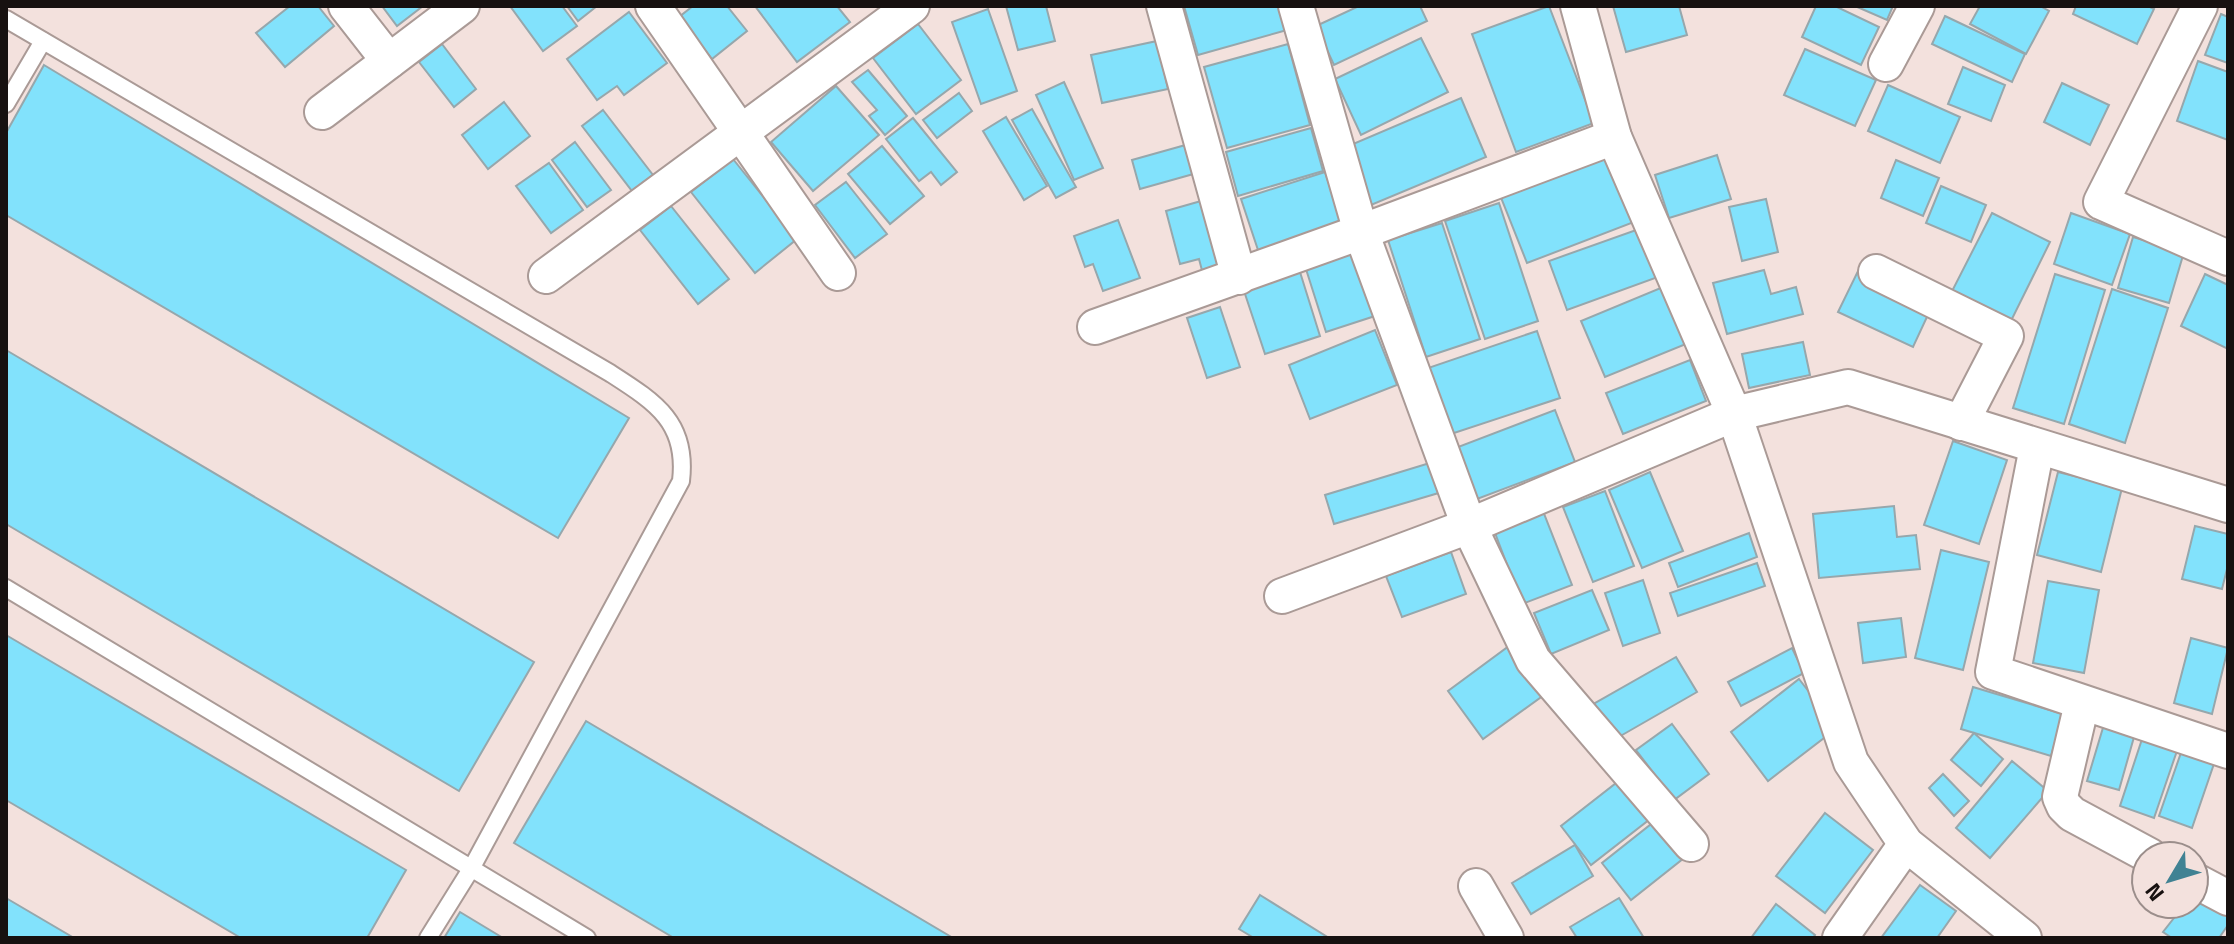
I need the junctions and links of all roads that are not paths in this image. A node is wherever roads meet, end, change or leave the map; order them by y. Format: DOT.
graph roads {
  1 [pos="346,6"];
  2 [pos="462,6"];
  3 [pos="653,6"];
  4 [pos="912,6"];
  5 [pos="1164,6"];
  6 [pos="1296,6"];
  7 [pos="1578,6"];
  8 [pos="1917,6"];
  9 [pos="2200,6"];
  10 [pos="6,19"];
  11 [pos="43,41"];
  12 [pos="389,61"];
  13 [pos="1886,64"];
  14 [pos="6,104"];
  15 [pos="322,112"];
  16 [pos="741,132"];
  17 [pos="1614,137"];
  18 [pos="1361,232"];
  19 [pos="2228,258"];
  20 [pos="1876,272"];
  21 [pos="838,273"];
  22 [pos="546,276"];
  23 [pos="1239,277"];
  24 [pos="1095,327"];
  25 [pos="1734,414"];
  26 [pos="1961,423"];
  27 [pos="2037,447"];
  28 [pos="2228,505"];
  29 [pos="1469,526"];
  30 [pos="6,588"];
  31 [pos="1282,596"];
  32 [pos="2082,703"];
  33 [pos="2228,751"];
  34 [pos="1691,844"];
  35 [pos="1906,844"];
  36 [pos="2130,845"];
  37 [pos="471,869"];
  38 [pos="1476,886"];
  39 [pos="2210,888"];
  40 [pos="2228,898"];
  41 [pos="428,938"];
  42 [pos="587,938"];
  43 [pos="1506,938"];
  44 [pos="1840,938"];
  45 [pos="2024,938"];
  1 -- 12 [label="street"];
  2 -- 12 [label="street"];
  3 -- 16 [label="street"];
  4 -- 16 [label="street"];
  5 -- 23 [label="street"];
  6 -- 18 [label="street"];
  7 -- 17 [label="street"];
  8 -- 13 [label="street"];
  9 -- 19 [label="street"];
  10 -- 11 [label="lane"];
  11 -- 14 [label="lane"];
  11 -- 37 [label="lane"];
  12 -- 15 [label="street"];
  16 -- 21 [label="street"];
  16 -- 22 [label="street"];
  17 -- 18 [label="street"];
  17 -- 25 [label="street"];
  18 -- 23 [label="street"];
  18 -- 29 [label="street"];
  20 -- 26 [label="street"];
  23 -- 24 [label="street"];
  25 -- 26 [label="street"];
  25 -- 29 [label="street"];
  25 -- 35 [label="street"];
  26 -- 27 [label="street"];
  27 -- 28 [label="street"];
  27 -- 32 [label="street"];
  29 -- 31 [label="street"];
  29 -- 34 [label="street"];
  30 -- 37 [label="lane"];
  32 -- 33 [label="street"];
  32 -- 36 [label="street"];
  35 -- 44 [label="street"];
  35 -- 45 [label="street"];
  37 -- 41 [label="lane"];
  37 -- 42 [label="lane"];
  38 -- 43 [label="street"];
  39 -- 40 [label="street"];
}
